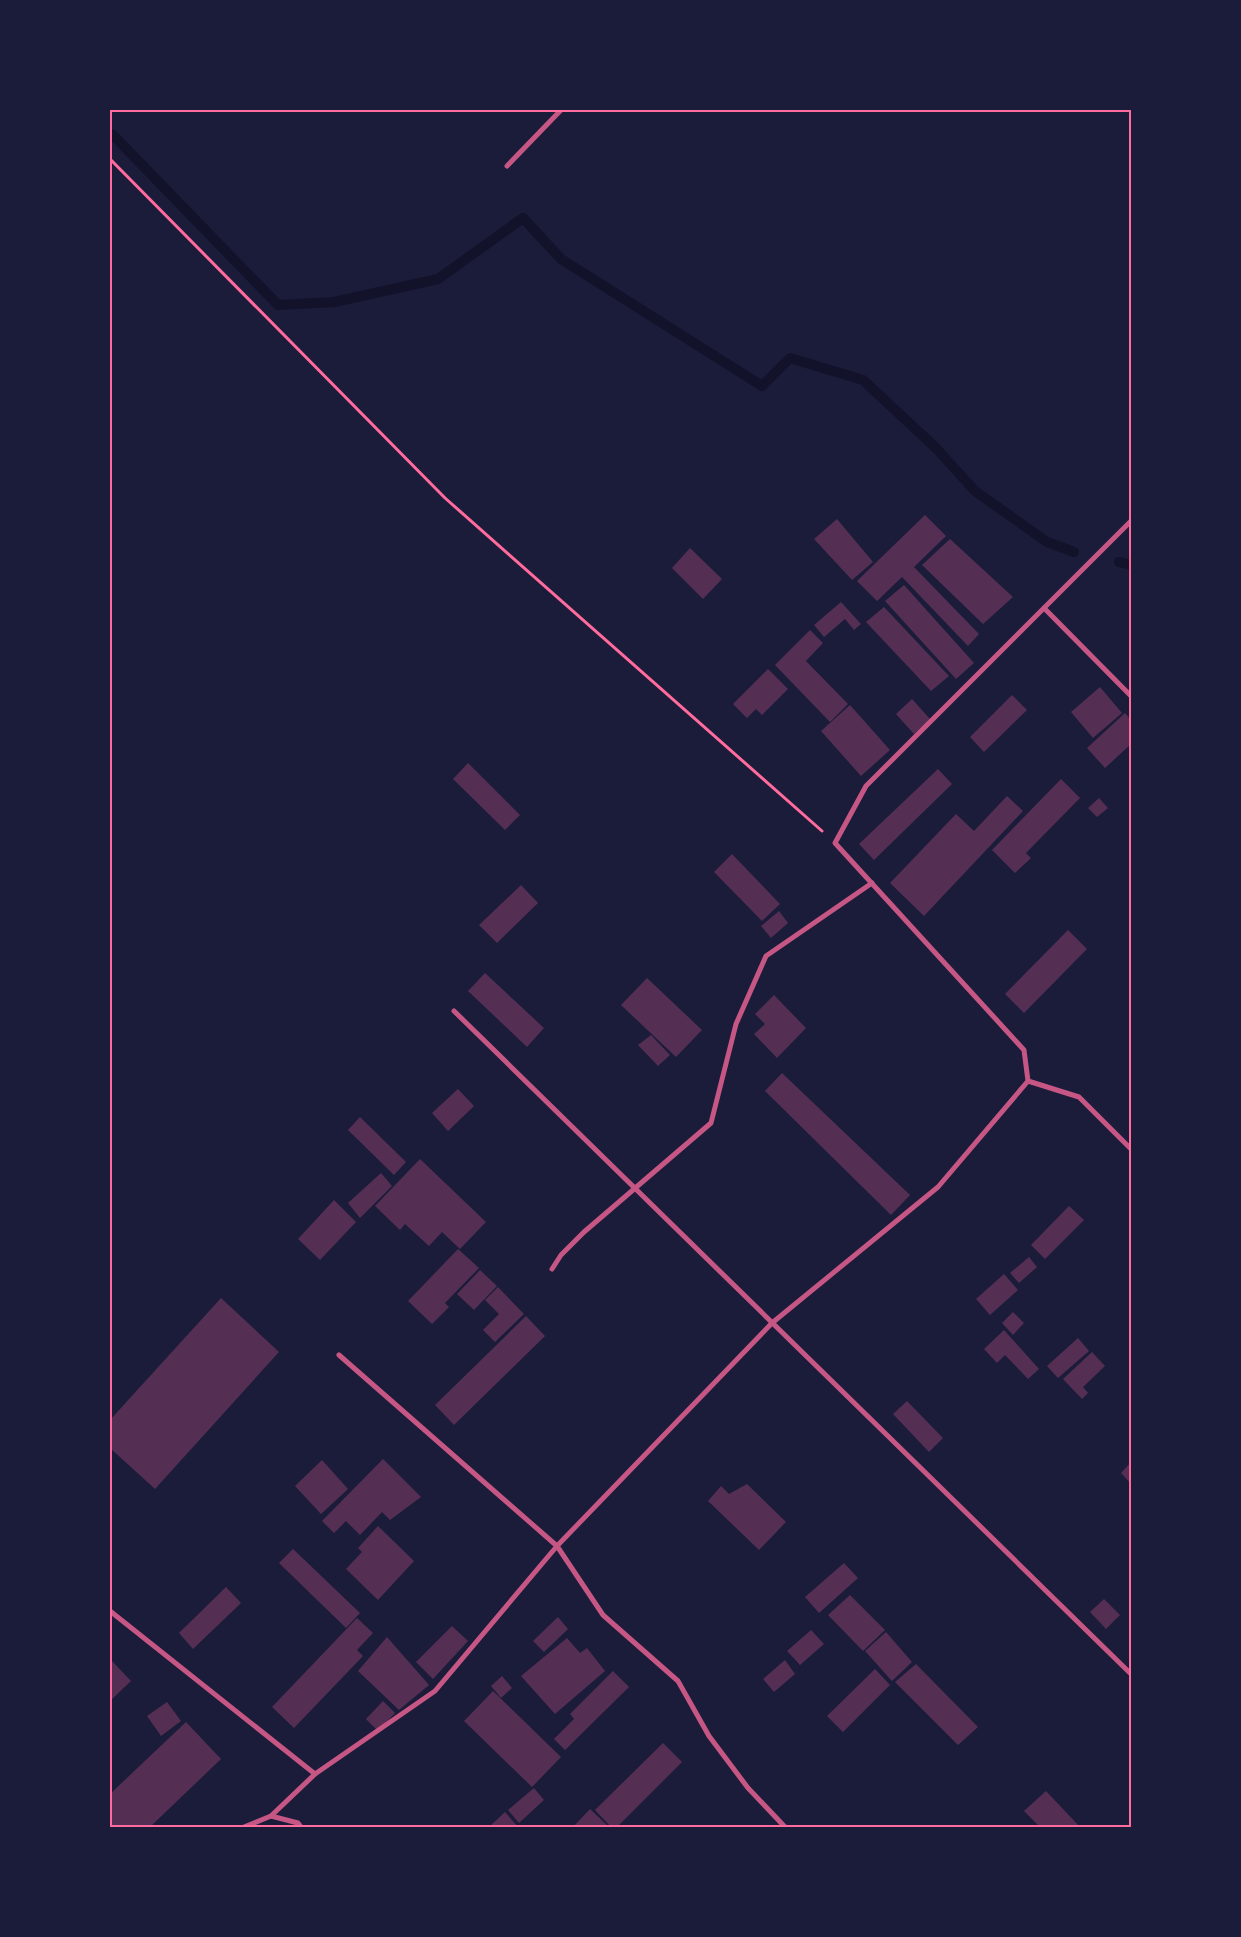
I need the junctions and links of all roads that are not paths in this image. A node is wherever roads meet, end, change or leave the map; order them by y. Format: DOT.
graph roads {
  1 [pos="561,110"];
  2 [pos="507,166"];
  3 [pos="1131,521"];
  4 [pos="1044,608"];
  5 [pos="1131,696"];
  6 [pos="872,883"];
  7 [pos="454,1011"];
  8 [pos="1028,1080"];
  9 [pos="1131,1149"];
  10 [pos="635,1188"];
  11 [pos="552,1269"];
  12 [pos="772,1323"];
  13 [pos="339,1355"];
  14 [pos="557,1546"];
  15 [pos="110,1611"];
  16 [pos="1131,1674"];
  17 [pos="315,1774"];
  18 [pos="271,1816"];
  19 [pos="244,1827"];
  20 [pos="301,1827"];
  21 [pos="785,1827"];
  1 -- 2 [label="street"];
  3 -- 4 [label="street"];
  4 -- 5 [label="street"];
  4 -- 6 [label="street"];
  6 -- 8 [label="street"];
  6 -- 10 [label="street"];
  7 -- 10 [label="street"];
  8 -- 9 [label="street"];
  8 -- 12 [label="street"];
  10 -- 11 [label="street"];
  10 -- 12 [label="street"];
  12 -- 14 [label="street"];
  12 -- 16 [label="street"];
  13 -- 14 [label="street"];
  14 -- 17 [label="street"];
  14 -- 21 [label="street"];
  15 -- 17 [label="street"];
  17 -- 18 [label="street"];
  18 -- 19 [label="street"];
  18 -- 20 [label="street"];
}
